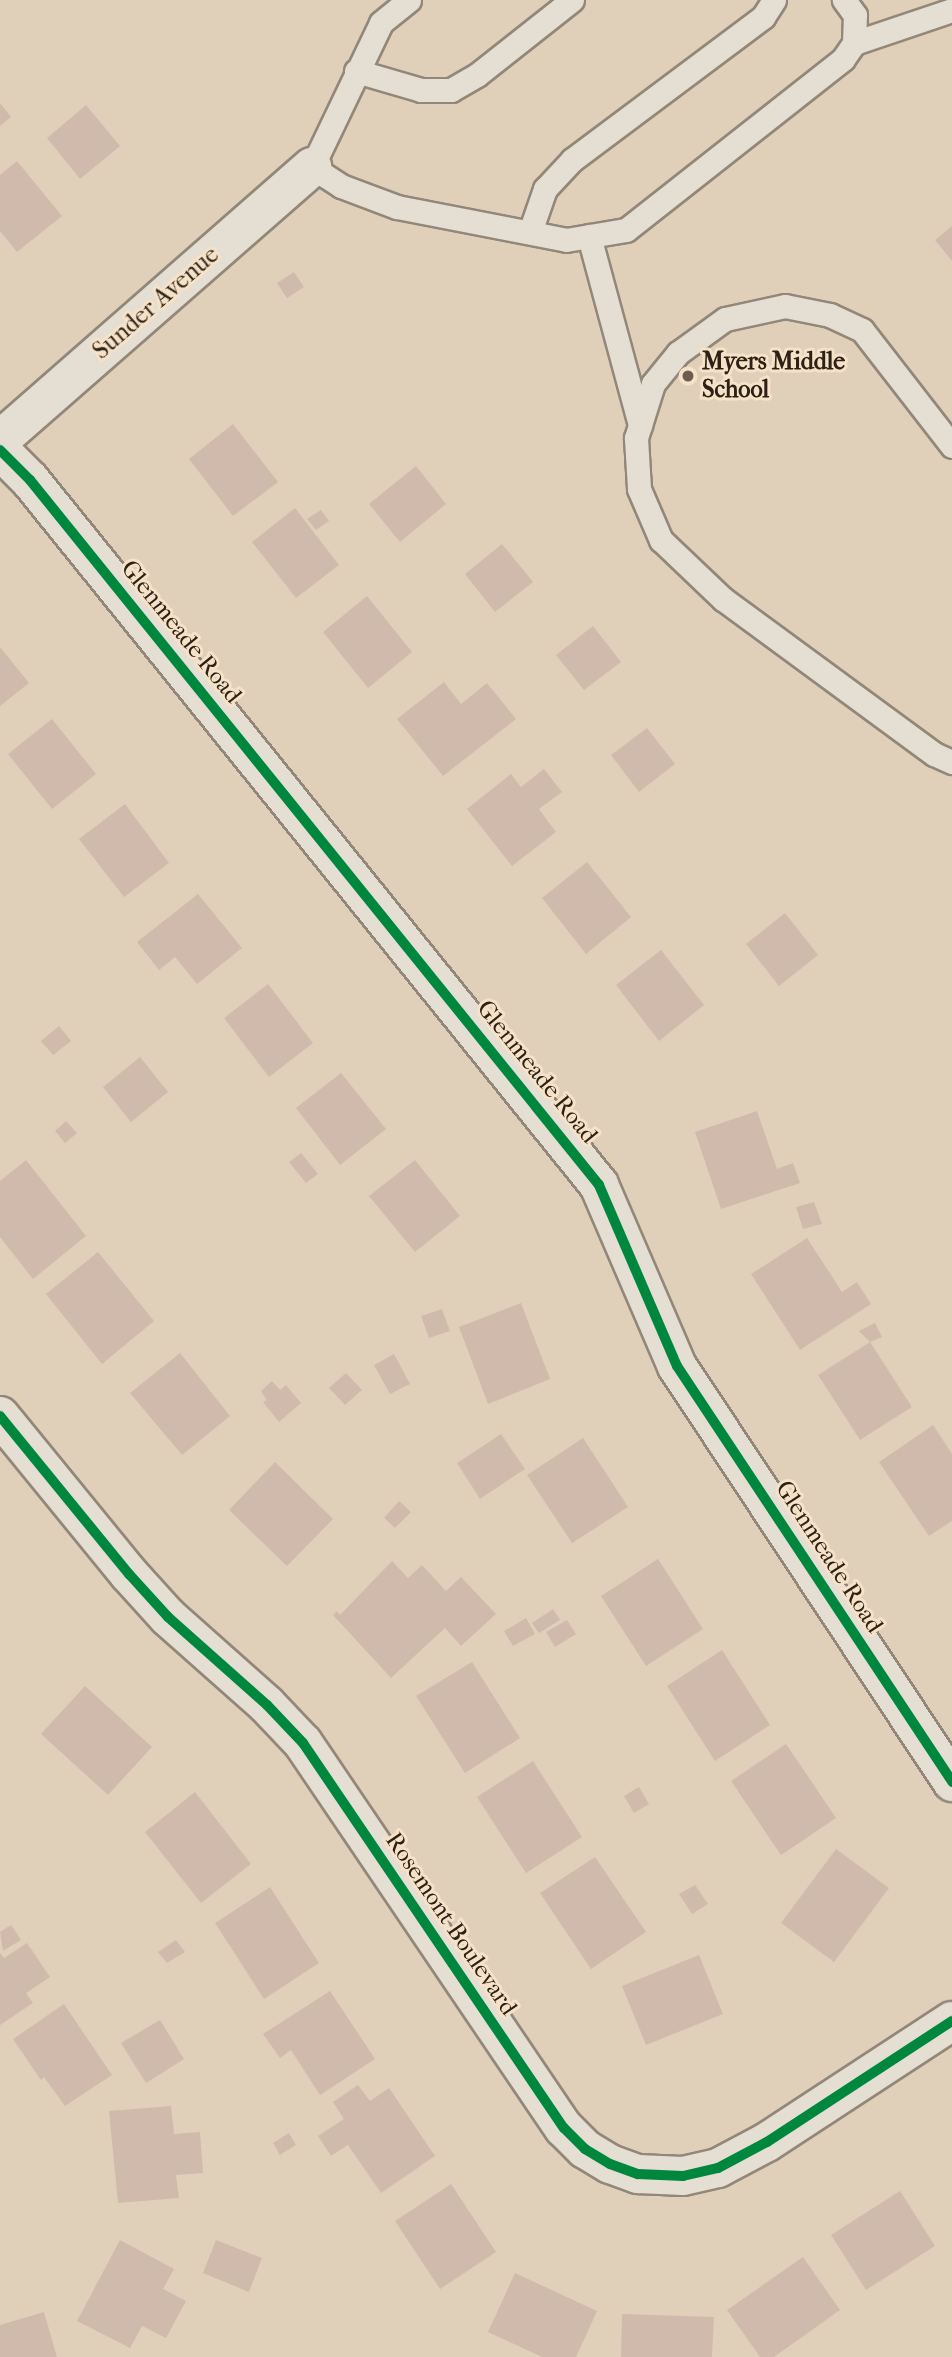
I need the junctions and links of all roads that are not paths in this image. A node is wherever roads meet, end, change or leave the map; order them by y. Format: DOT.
graph roads {
  1 [pos="408,0"];
  2 [pos="572,0"];
  3 [pos="774,0"];
  4 [pos="844,0"];
  5 [pos="952,10"];
  6 [pos="855,43"];
  7 [pos="356,71"];
  8 [pos="312,167"];
  9 [pos="530,232"];
  10 [pos="589,236"];
  11 [pos="640,425"];
  12 [pos="0,440"];
  13 [pos="952,446"];
  14 [pos="0,450"];
  15 [pos="952,762"];
  16 [pos="0,1416"];
  17 [pos="952,1782"];
  18 [pos="952,2021"];
  1 -- 7 [label="lane"];
  2 -- 7 [label="lane"];
  3 -- 9 [label="lane"];
  4 -- 6 [label="lane"];
  5 -- 6 [label="lane"];
  6 -- 10 [label="lane"];
  7 -- 8 [label="lane"];
  8 -- 9 [label="lane"];
  8 -- 12 [label="street, Sunder Avenue"];
  9 -- 10 [label="lane"];
  10 -- 11 [label="lane"];
  11 -- 13 [label="lane"];
  11 -- 15 [label="lane"];
  14 -- 17 [label="street, Glenmeade Road"];
  16 -- 18 [label="street, Rosemont Boulevard"];
}
